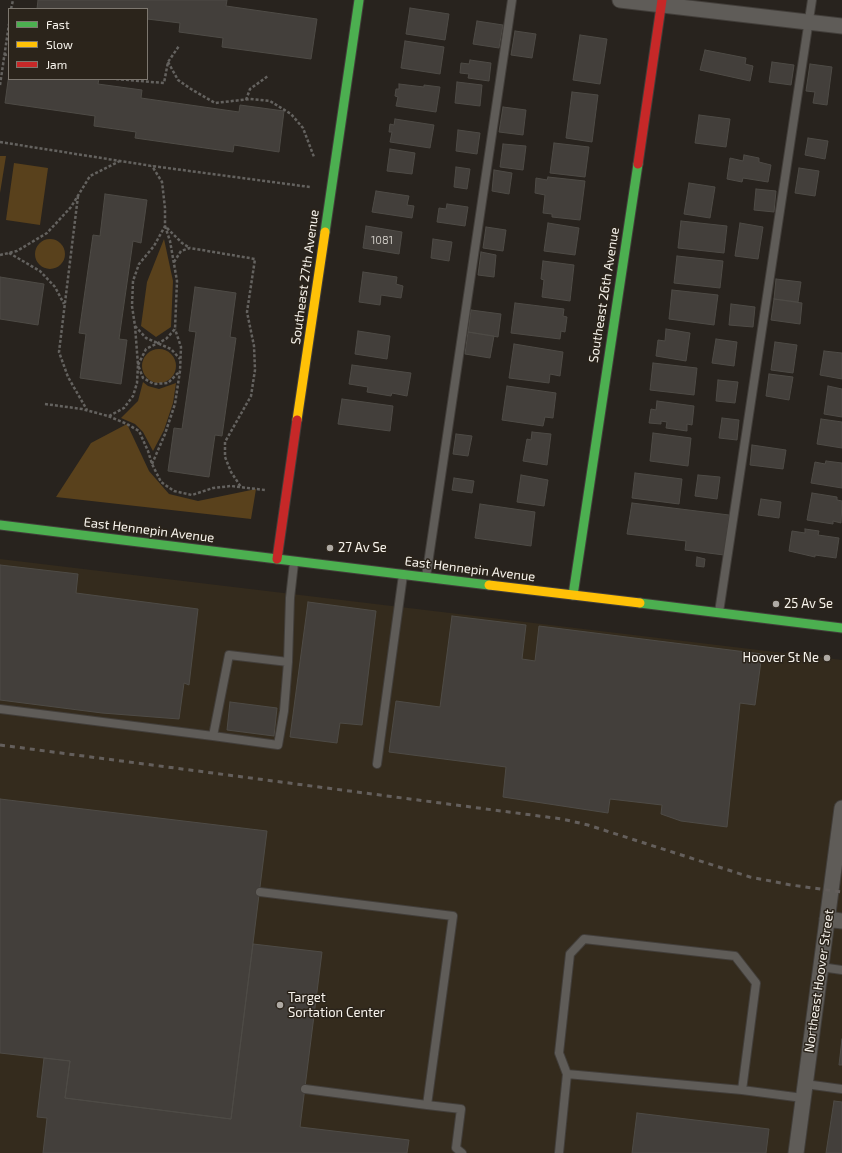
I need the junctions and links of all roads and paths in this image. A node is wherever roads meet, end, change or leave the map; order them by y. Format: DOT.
graph roads {
  1 [pos="359,0"];
  2 [pos="512,0"];
  3 [pos="620,0"];
  4 [pos="812,0"];
  5 [pos="662,2"];
  6 [pos="809,22"];
  7 [pos="842,26"];
  8 [pos="8,30"];
  9 [pos="179,46"];
  10 [pos="8,54"];
  11 [pos="4,55"];
  12 [pos="168,62"];
  13 [pos="268,76"];
  14 [pos="128,80"];
  15 [pos="0,85"];
  16 [pos="246,100"];
  17 [pos="0,142"];
  18 [pos="314,157"];
  19 [pos="120,160"];
  20 [pos="152,166"];
  21 [pos="312,180"];
  22 [pos="78,196"];
  23 [pos="165,226"];
  24 [pos="190,248"];
  25 [pos="9,253"];
  26 [pos="0,255"];
  27 [pos="174,262"];
  28 [pos="64,305"];
  29 [pos="135,326"];
  30 [pos="175,329"];
  31 [pos="157,343"];
  32 [pos="181,360"];
  33 [pos="138,365"];
  34 [pos="180,371"];
  35 [pos="45,404"];
  36 [pos="87,410"];
  37 [pos="108,416"];
  38 [pos="152,464"];
  39 [pos="242,487"];
  40 [pos="286,493"];
  41 [pos="0,525"];
  42 [pos="277,559"];
  43 [pos="294,562"];
  44 [pos="403,574"];
  45 [pos="426,577"];
  46 [pos="573,595"];
  47 [pos="719,613"];
  48 [pos="842,628"];
  49 [pos="288,662"];
  50 [pos="0,709"];
  51 [pos="213,736"];
  52 [pos="377,764"];
  53 [pos="842,808"];
  54 [pos="260,892"];
  55 [pos="835,920"];
  56 [pos="821,967"];
  57 [pos="842,970"];
  58 [pos="567,1074"];
  59 [pos="305,1089"];
  60 [pos="842,1089"];
  61 [pos="742,1090"];
  62 [pos="804,1091"];
  63 [pos="427,1105"];
  64 [pos="462,1153"];
  65 [pos="559,1153"];
  66 [pos="796,1153"];
  1 -- 40 [label="street, Southeast 27th Avenue"];
  2 -- 45 [label="lane"];
  3 -- 5 [label="street"];
  4 -- 6 [label="lane"];
  5 -- 6 [label="street"];
  5 -- 46 [label="street, Southeast 26th Avenue"];
  6 -- 7 [label="street"];
  6 -- 47 [label="lane"];
  8 -- 11 [label="path"];
  9 -- 12 [label="path"];
  10 -- 11 [label="path"];
  11 -- 15 [label="path"];
  12 -- 14 [label="path"];
  12 -- 16 [label="path"];
  13 -- 16 [label="path"];
  16 -- 18 [label="path"];
  17 -- 19 [label="path"];
  19 -- 20 [label="path"];
  19 -- 22 [label="path"];
  20 -- 21 [label="path"];
  20 -- 23 [label="path"];
  22 -- 25 [label="path"];
  22 -- 28 [label="path"];
  23 -- 24 [label="path"];
  23 -- 27 [label="path"];
  23 -- 29 [label="path"];
  24 -- 27 [label="path"];
  24 -- 39 [label="path"];
  25 -- 26 [label="path"];
  25 -- 28 [label="path"];
  27 -- 30 [label="path"];
  28 -- 36 [label="path"];
  29 -- 31 [label="path"];
  29 -- 33 [label="path"];
  30 -- 31 [label="path"];
  30 -- 32 [label="path"];
  31 -- 32 [label="path"];
  31 -- 33 [label="path"];
  32 -- 34 [label="path"];
  33 -- 34 [label="path"];
  33 -- 37 [label="path"];
  34 -- 38 [label="path"];
  35 -- 36 [label="path"];
  36 -- 37 [label="path"];
  37 -- 38 [label="path"];
  38 -- 39 [label="path"];
  39 -- 40 [label="path"];
  40 -- 42 [label="street, Southeast 27th Avenue"];
  41 -- 42 [label="street, East Hennepin Avenue"];
  42 -- 43 [label="street, East Hennepin Avenue"];
  43 -- 44 [label="street, East Hennepin Avenue"];
  43 -- 49 [label="lane"];
  44 -- 45 [label="street, East Hennepin Avenue"];
  44 -- 52 [label="lane"];
  45 -- 46 [label="street, East Hennepin Avenue"];
  46 -- 47 [label="street, East Hennepin Avenue"];
  47 -- 48 [label="street, East Hennepin Avenue"];
  49 -- 51 [label="lane"];
  49 -- 51 [label="lane"];
  50 -- 51 [label="lane"];
  53 -- 55 [label="street, Northeast Hoover Street"];
  54 -- 63 [label="lane"];
  55 -- 56 [label="street, Northeast Hoover Street"];
  56 -- 57 [label="lane"];
  56 -- 62 [label="street, Northeast Hoover Street"];
  58 -- 61 [label="lane"];
  58 -- 61 [label="lane"];
  58 -- 65 [label="lane"];
  59 -- 63 [label="lane"];
  60 -- 62 [label="lane"];
  61 -- 62 [label="lane"];
  62 -- 66 [label="street, Northeast Hoover Street"];
  63 -- 64 [label="lane"];
}
